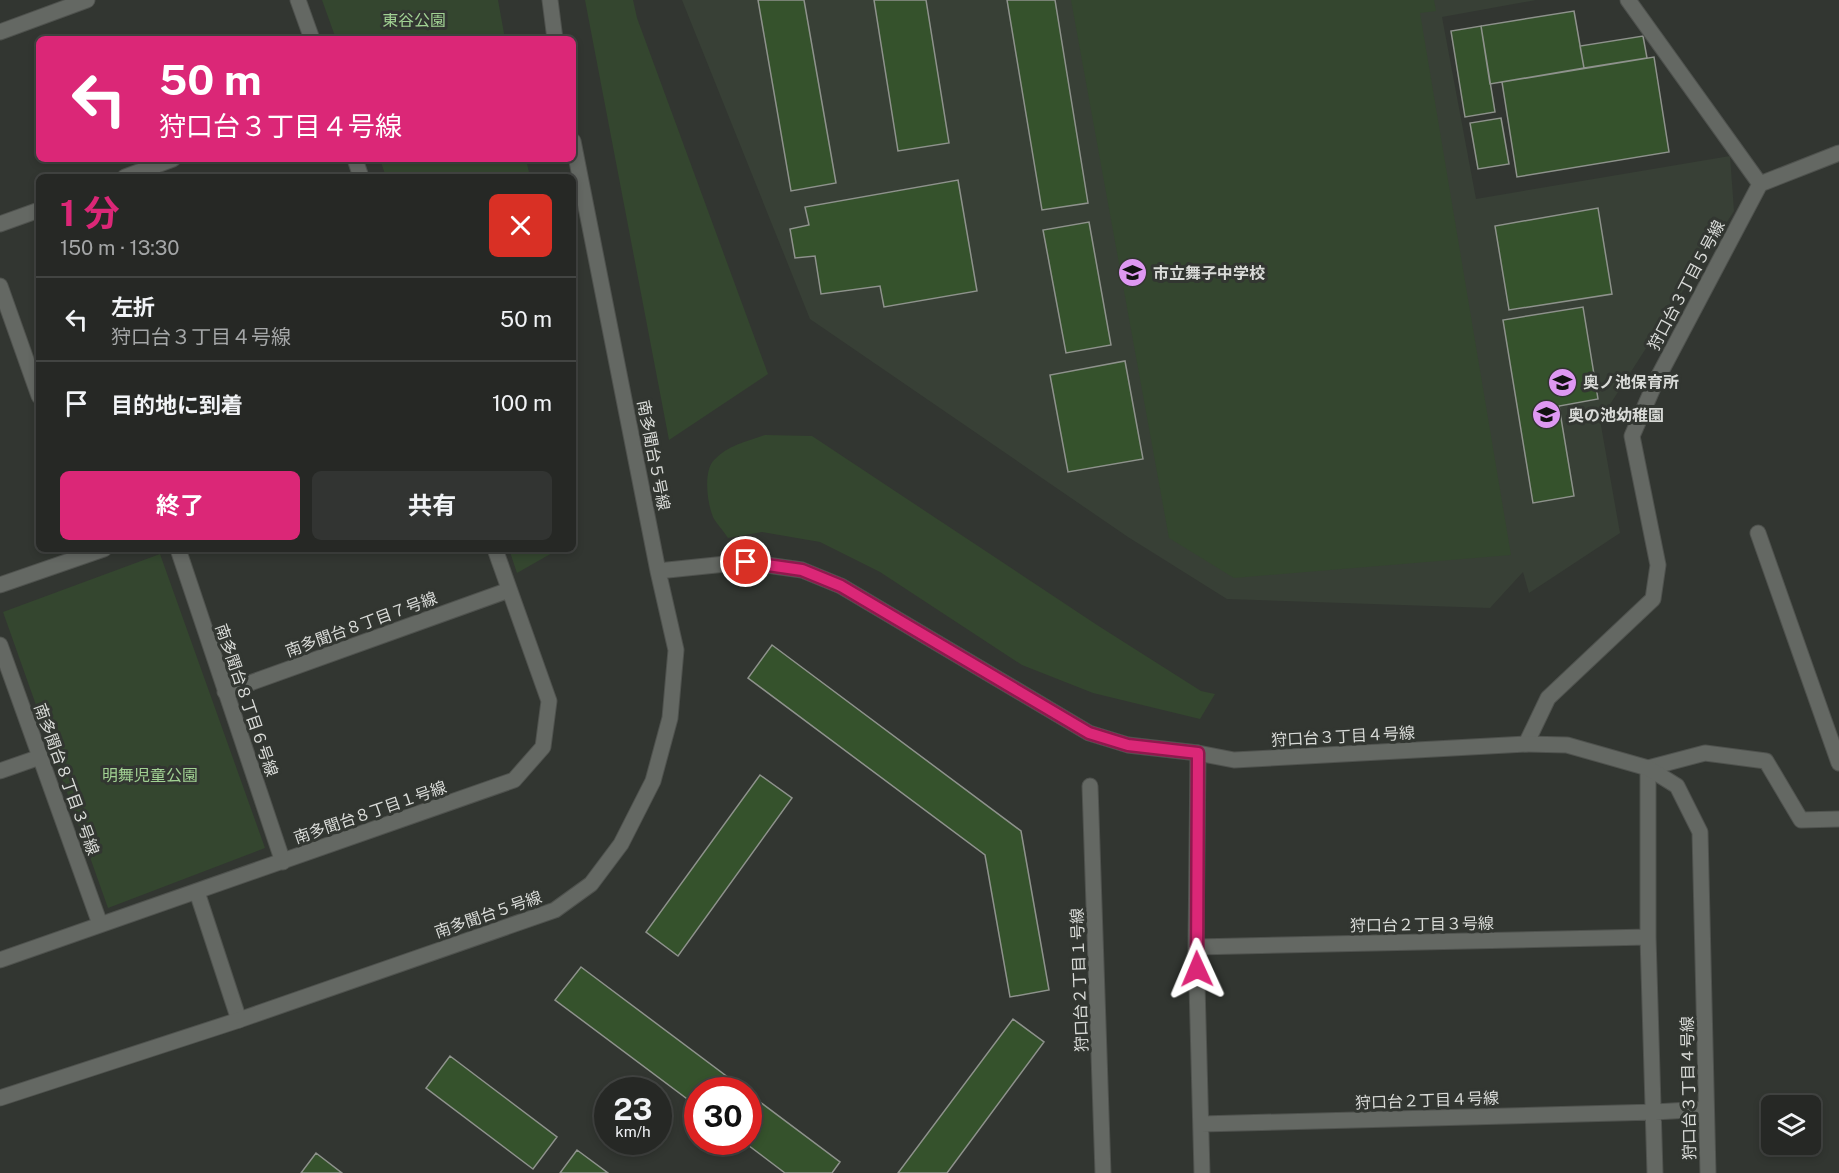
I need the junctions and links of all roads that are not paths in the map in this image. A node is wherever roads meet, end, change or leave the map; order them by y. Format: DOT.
graph roads {
  1 [pos="87,0"];
  2 [pos="298,0"];
  3 [pos="550,0"];
  4 [pos="1628,0"];
  5 [pos="0,32"];
  6 [pos="311,36"];
  7 [pos="555,36"];
  8 [pos="1839,153"];
  9 [pos="576,156"];
  10 [pos="165,162"];
  11 [pos="133,174"];
  12 [pos="1760,184"];
  13 [pos="36,211"];
  14 [pos="0,224"];
  15 [pos="0,286"];
  16 [pos="36,387"];
  17 [pos="1758,533"];
  18 [pos="92,552"];
  19 [pos="179,552"];
  20 [pos="496,552"];
  21 [pos="658,571"];
  22 [pos="0,585"];
  23 [pos="509,590"];
  24 [pos="0,645"];
  25 [pos="225,692"];
  26 [pos="1526,744"];
  27 [pos="1198,753"];
  28 [pos="40,757"];
  29 [pos="1839,763"];
  30 [pos="1648,768"];
  31 [pos="0,771"];
  32 [pos="1090,786"];
  33 [pos="1839,819"];
  34 [pos="283,862"];
  35 [pos="197,892"];
  36 [pos="100,924"];
  37 [pos="1648,938"];
  38 [pos="1196,947"];
  39 [pos="0,960"];
  40 [pos="239,1020"];
  41 [pos="0,1098"];
  42 [pos="1706,1109"];
  43 [pos="1654,1112"];
  44 [pos="1201,1124"];
  45 [pos="1103,1173"];
  46 [pos="1202,1173"];
  47 [pos="1655,1173"];
  48 [pos="1708,1173"];
  1 -- 5 [label="street"];
  2 -- 6 [label="street"];
  3 -- 7 [label="street"];
  4 -- 12 [label="street"];
  8 -- 12 [label="street"];
  9 -- 21 [label="street, 南多聞台５号線"];
  10 -- 11 [label="street"];
  12 -- 26 [label="street, 狩口台３丁目５号線"];
  13 -- 14 [label="street"];
  15 -- 16 [label="street"];
  17 -- 29 [label="street"];
  18 -- 22 [label="street"];
  19 -- 25 [label="street, 南多聞台８丁目６号線"];
  20 -- 23 [label="street, 南多聞台８丁目１号線"];
  21 -- 27 [label="street, 狩口台３丁目４号線"];
  21 -- 40 [label="street, 南多聞台５号線"];
  23 -- 25 [label="street, 南多聞台８丁目７号線"];
  23 -- 34 [label="street, 南多聞台８丁目１号線"];
  24 -- 28 [label="street, 南多聞台８丁目３号線"];
  25 -- 34 [label="street, 南多聞台８丁目６号線"];
  26 -- 27 [label="street, 狩口台３丁目４号線"];
  26 -- 30 [label="street, 狩口台３丁目４号線"];
  27 -- 38 [label="street"];
  28 -- 31 [label="street"];
  28 -- 36 [label="street, 南多聞台８丁目３号線"];
  30 -- 33 [label="street"];
  30 -- 37 [label="street"];
  30 -- 42 [label="street, 狩口台３丁目４号線"];
  32 -- 45 [label="street, 狩口台２丁目１号線"];
  34 -- 35 [label="street, 南多聞台８丁目１号線"];
  35 -- 36 [label="street, 南多聞台８丁目１号線"];
  35 -- 40 [label="street"];
  36 -- 39 [label="street, 南多聞台８丁目１号線"];
  37 -- 38 [label="street, 狩口台２丁目３号線"];
  37 -- 43 [label="street"];
  38 -- 44 [label="street"];
  40 -- 41 [label="street, 南多聞台５号線"];
  42 -- 43 [label="street, 狩口台２丁目４号線"];
  42 -- 48 [label="street, 狩口台３丁目４号線"];
  43 -- 44 [label="street, 狩口台２丁目４号線"];
  43 -- 47 [label="street"];
  44 -- 46 [label="street"];
}
